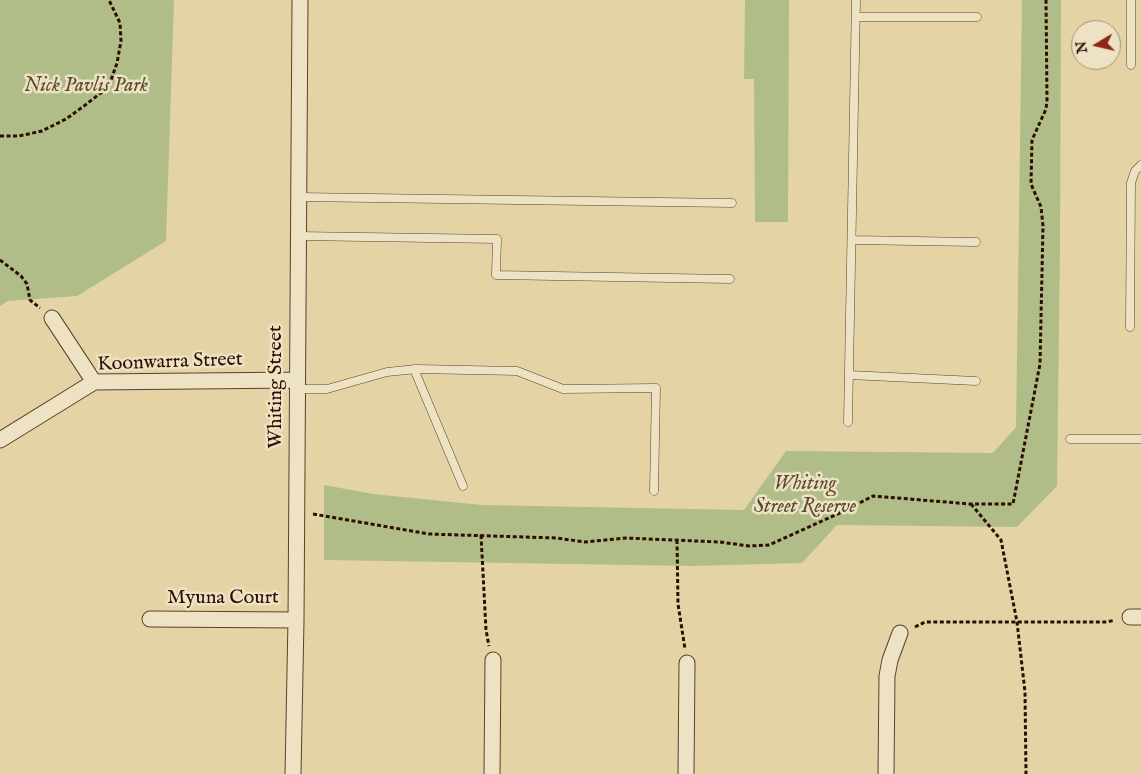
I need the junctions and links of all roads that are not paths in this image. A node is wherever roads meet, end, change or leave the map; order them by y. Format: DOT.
graph roads {
  1 [pos="300,0"];
  2 [pos="856,0"];
  3 [pos="1131,0"];
  4 [pos="856,17"];
  5 [pos="977,17"];
  6 [pos="1131,18"];
  7 [pos="1141,18"];
  8 [pos="1131,65"];
  9 [pos="1141,164"];
  10 [pos="298,198"];
  11 [pos="732,203"];
  12 [pos="298,236"];
  13 [pos="852,240"];
  14 [pos="976,242"];
  15 [pos="730,279"];
  16 [pos="52,318"];
  17 [pos="1130,327"];
  18 [pos="414,369"];
  19 [pos="849,375"];
  20 [pos="976,381"];
  21 [pos="94,382"];
  22 [pos="297,385"];
  23 [pos="848,422"];
  24 [pos="1070,438"];
  25 [pos="1141,439"];
  26 [pos="0,440"];
  27 [pos="464,486"];
  28 [pos="654,491"];
  29 [pos="150,619"];
  30 [pos="296,620"];
  31 [pos="900,633"];
  32 [pos="493,660"];
  33 [pos="687,663"];
  34 [pos="293,774"];
  35 [pos="492,774"];
  36 [pos="686,774"];
  37 [pos="886,774"];
  1 -- 10 [label="street, Whiting Street"];
  2 -- 4 [label="lane"];
  3 -- 6 [label="lane"];
  4 -- 5 [label="lane"];
  4 -- 13 [label="lane"];
  6 -- 7 [label="lane"];
  6 -- 8 [label="lane"];
  9 -- 17 [label="lane"];
  10 -- 11 [label="lane"];
  10 -- 12 [label="street, Whiting Street"];
  12 -- 15 [label="lane"];
  12 -- 22 [label="street, Whiting Street"];
  13 -- 14 [label="lane"];
  13 -- 19 [label="lane"];
  16 -- 21 [label="street"];
  18 -- 22 [label="lane"];
  18 -- 27 [label="lane"];
  18 -- 28 [label="lane"];
  19 -- 20 [label="lane"];
  19 -- 23 [label="lane"];
  21 -- 22 [label="street, Koonwarra Street"];
  21 -- 26 [label="street, Koonwarra Street"];
  22 -- 30 [label="street, Whiting Street"];
  24 -- 25 [label="lane"];
  29 -- 30 [label="street, Myuna Court"];
  30 -- 34 [label="street, Whiting Street"];
  31 -- 37 [label="street"];
  32 -- 35 [label="street"];
  33 -- 36 [label="street"];
}
